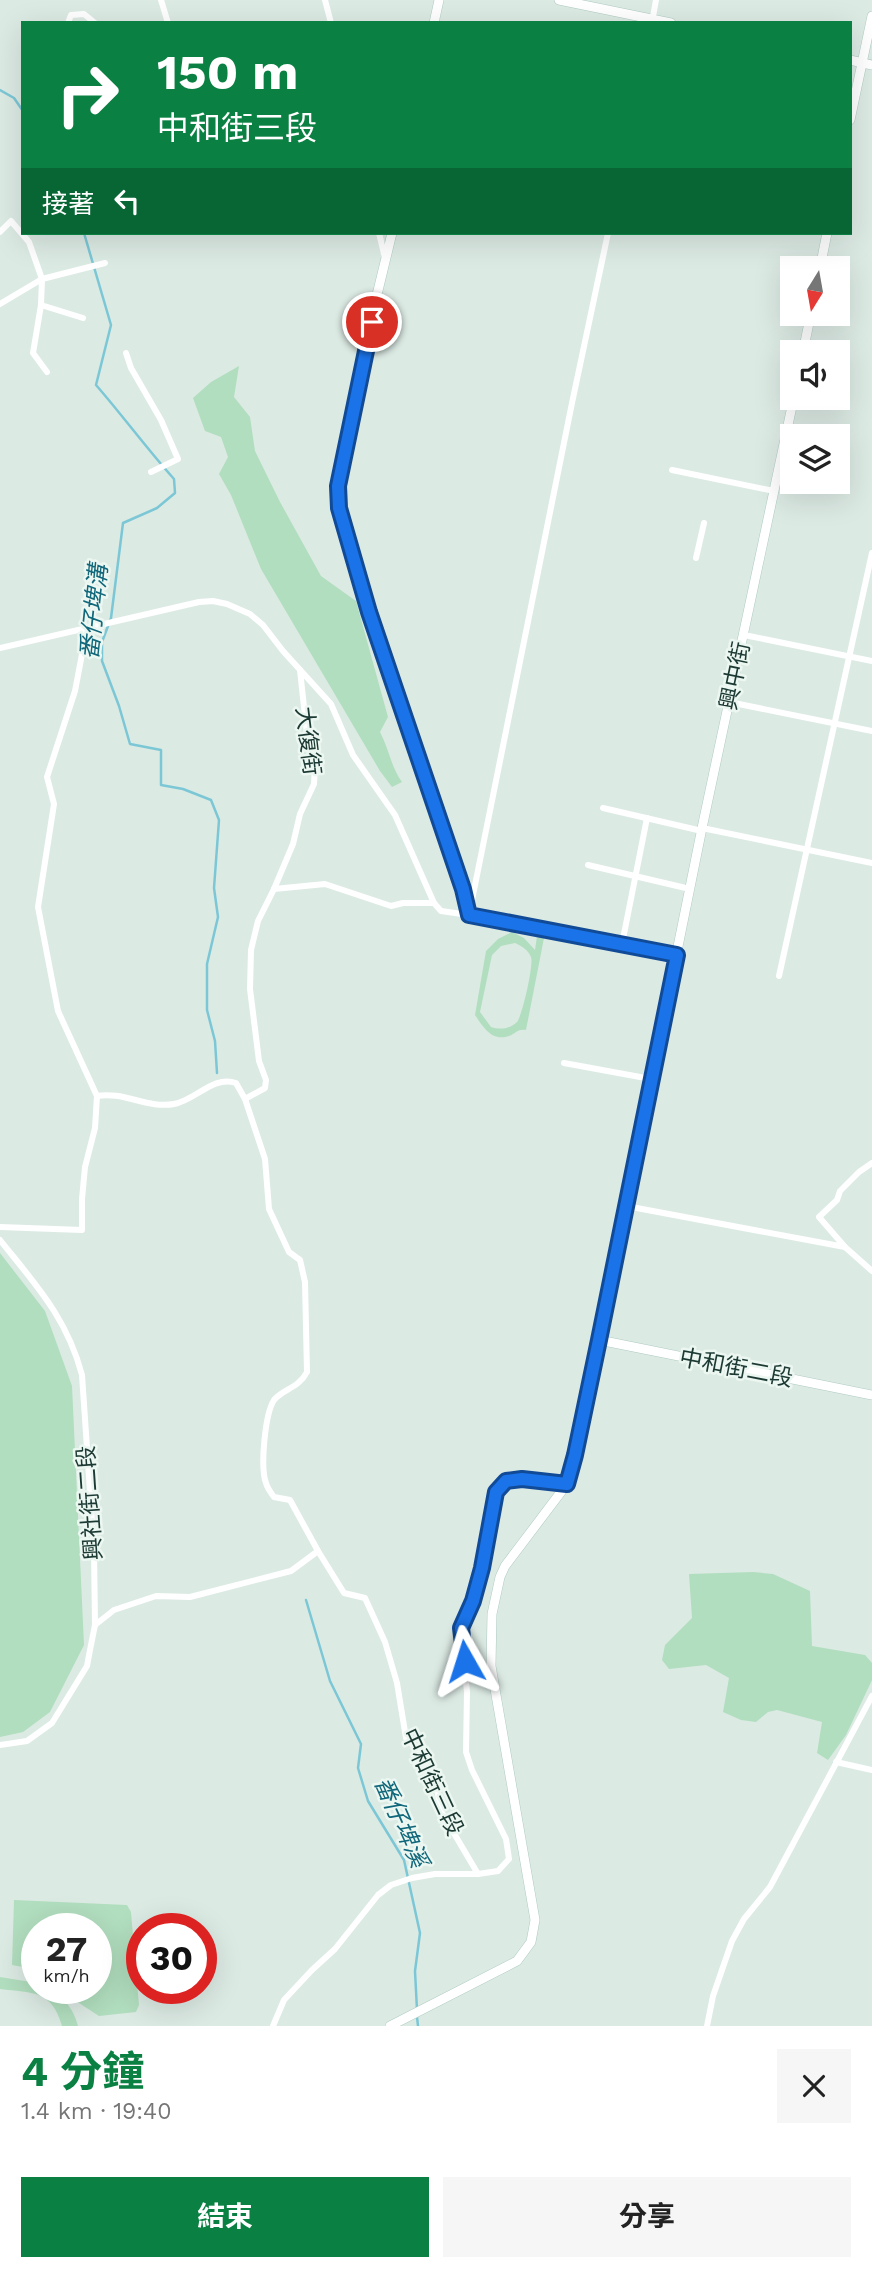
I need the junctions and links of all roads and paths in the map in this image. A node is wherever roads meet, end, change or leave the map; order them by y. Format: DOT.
graph roads {
  1 [pos="161,0"];
  2 [pos="324,0"];
  3 [pos="439,0"];
  4 [pos="559,0"];
  5 [pos="656,0"];
  6 [pos="872,16"];
  7 [pos="69,21"];
  8 [pos="92,21"];
  9 [pos="167,21"];
  10 [pos="330,21"];
  11 [pos="434,21"];
  12 [pos="652,21"];
  13 [pos="867,64"];
  14 [pos="852,113"];
  15 [pos="0,219"];
  16 [pos="6,226"];
  17 [pos="0,232"];
  18 [pos="21,233"];
  19 [pos="23,235"];
  20 [pos="380,235"];
  21 [pos="392,235"];
  22 [pos="608,235"];
  23 [pos="827,235"];
  24 [pos="822,256"];
  25 [pos="386,260"];
  26 [pos="106,263"];
  27 [pos="42,279"];
  28 [pos="0,304"];
  29 [pos="41,305"];
  30 [pos="83,318"];
  31 [pos="125,354"];
  32 [pos="47,372"];
  33 [pos="791,410"];
  34 [pos="672,470"];
  35 [pos="151,471"];
  36 [pos="774,491"];
  37 [pos="704,523"];
  38 [pos="872,553"];
  39 [pos="696,558"];
  40 [pos="87,628"];
  41 [pos="744,635"];
  42 [pos="0,648"];
  43 [pos="848,656"];
  44 [pos="872,661"];
  45 [pos="300,668"];
  46 [pos="729,702"];
  47 [pos="834,723"];
  48 [pos="872,731"];
  49 [pos="603,808"];
  50 [pos="647,818"];
  51 [pos="702,829"];
  52 [pos="806,849"];
  53 [pos="872,863"];
  54 [pos="588,866"];
  55 [pos="636,877"];
  56 [pos="274,889"];
  57 [pos="690,889"];
  58 [pos="434,904"];
  59 [pos="469,915"];
  60 [pos="622,944"];
  61 [pos="677,955"];
  62 [pos="779,976"];
  63 [pos="564,1062"];
  64 [pos="651,1079"];
  65 [pos="97,1096"];
  66 [pos="245,1099"];
  67 [pos="872,1163"];
  68 [pos="626,1206"];
  69 [pos="0,1227"];
  70 [pos="0,1240"];
  71 [pos="845,1247"];
  72 [pos="872,1271"];
  73 [pos="599,1340"];
  74 [pos="872,1395"];
  75 [pos="567,1484"];
  76 [pos="318,1551"];
  77 [pos="95,1625"];
  78 [pos="872,1696"];
  79 [pos="0,1745"];
  80 [pos="836,1762"];
  81 [pos="872,1770"];
  82 [pos="478,1874"];
  83 [pos="273,2026"];
  84 [pos="390,2026"];
  85 [pos="707,2026"];
  1 -- 9 [label="street"];
  2 -- 10 [label="street"];
  3 -- 11 [label="street"];
  4 -- 12 [label="street"];
  5 -- 12 [label="street"];
  6 -- 13 [label="street"];
  7 -- 8 [label="street"];
  13 -- 14 [label="street"];
  15 -- 16 [label="street"];
  16 -- 17 [label="street"];
  16 -- 18 [label="street"];
  19 -- 27 [label="street"];
  20 -- 25 [label="street"];
  21 -- 25 [label="street"];
  22 -- 59 [label="street"];
  23 -- 24 [label="street"];
  25 -- 59 [label="street"];
  26 -- 27 [label="street"];
  27 -- 28 [label="street"];
  27 -- 29 [label="street"];
  29 -- 30 [label="street"];
  29 -- 32 [label="street"];
  31 -- 35 [label="street"];
  33 -- 36 [label="street, 興中街"];
  34 -- 36 [label="street"];
  36 -- 41 [label="street, 興中街"];
  37 -- 39 [label="street"];
  38 -- 43 [label="street"];
  40 -- 42 [label="street"];
  40 -- 45 [label="street"];
  40 -- 65 [label="street"];
  41 -- 43 [label="street"];
  41 -- 46 [label="street, 興中街"];
  43 -- 44 [label="street"];
  43 -- 47 [label="street"];
  45 -- 56 [label="street, 大復街"];
  45 -- 58 [label="street, 大復街"];
  46 -- 47 [label="street"];
  46 -- 51 [label="street, 興中街"];
  47 -- 48 [label="street"];
  47 -- 52 [label="street"];
  49 -- 50 [label="street"];
  50 -- 51 [label="street"];
  50 -- 55 [label="street"];
  51 -- 52 [label="street"];
  51 -- 57 [label="street, 興中街"];
  52 -- 53 [label="street"];
  52 -- 62 [label="street"];
  54 -- 55 [label="street"];
  55 -- 57 [label="street"];
  55 -- 60 [label="street"];
  56 -- 58 [label="street"];
  56 -- 66 [label="street, 大復街"];
  57 -- 61 [label="street, 興中街"];
  58 -- 59 [label="street"];
  59 -- 60 [label="street"];
  60 -- 61 [label="street"];
  61 -- 64 [label="street, 興中街"];
  63 -- 64 [label="street"];
  64 -- 68 [label="street, 興中街"];
  65 -- 66 [label="street"];
  65 -- 69 [label="street"];
  66 -- 76 [label="street, 中和街三段"];
  67 -- 71 [label="street"];
  68 -- 71 [label="street"];
  68 -- 73 [label="street, 興中街"];
  70 -- 77 [label="street, 興社街二段"];
  71 -- 72 [label="street"];
  73 -- 74 [label="street, 中和街二段"];
  73 -- 75 [label="street"];
  75 -- 82 [label="street, 中和街三段"];
  75 -- 84 [label="street"];
  76 -- 77 [label="street"];
  76 -- 82 [label="street, 中和街三段"];
  77 -- 79 [label="street, 興社街二段"];
  78 -- 80 [label="street"];
  80 -- 81 [label="street"];
  80 -- 85 [label="street"];
  82 -- 83 [label="street, 中和街三段"];
}
